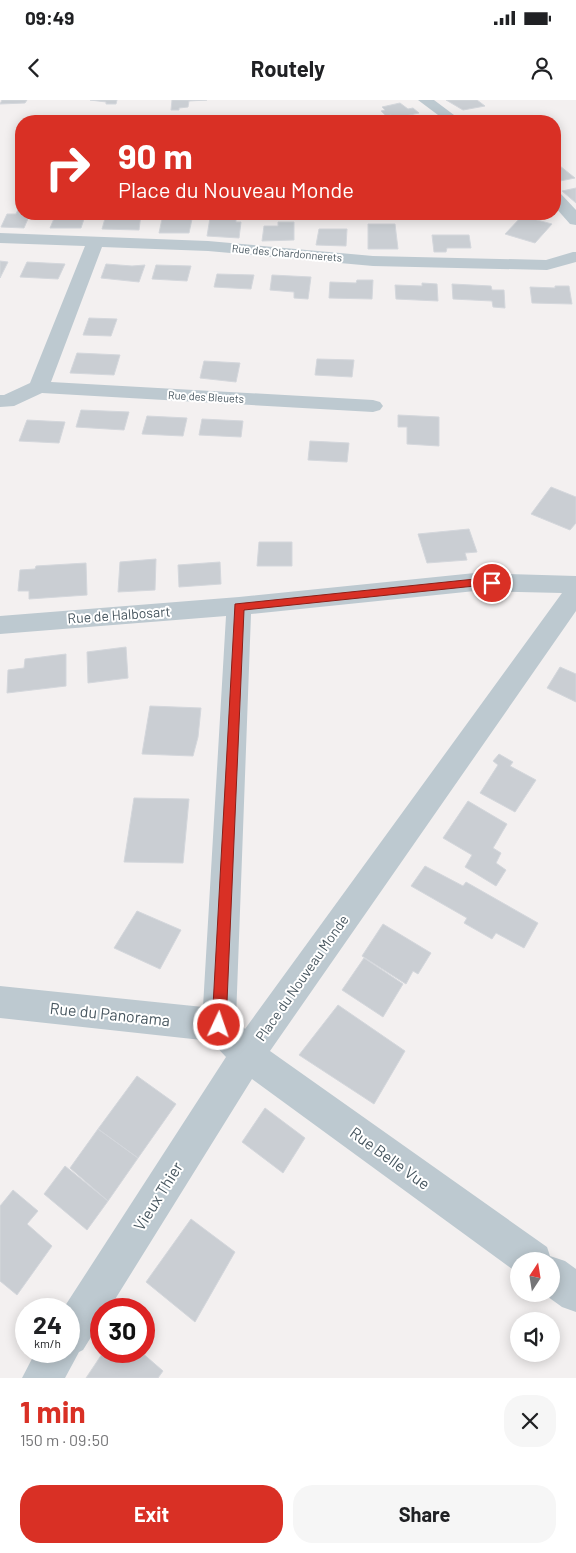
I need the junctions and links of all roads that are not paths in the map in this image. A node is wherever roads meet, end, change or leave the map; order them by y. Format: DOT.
graph roads {
  1 [pos="425,100"];
  2 [pos="446,115"];
  3 [pos="561,204"];
  4 [pos="576,220"];
  5 [pos="0,238"];
  6 [pos="96,241"];
  7 [pos="575,254"];
  8 [pos="39,387"];
  9 [pos="0,401"];
  10 [pos="372,406"];
  11 [pos="576,585"];
  12 [pos="576,592"];
  13 [pos="239,606"];
  14 [pos="0,625"];
  15 [pos="0,1002"];
  16 [pos="219,1025"];
  17 [pos="246,1055"];
  18 [pos="520,1252"];
  19 [pos="560,1281"];
  20 [pos="576,1293"];
  21 [pos="80,1319"];
  22 [pos="51,1363"];
  23 [pos="42,1378"];
  1 -- 2 [label="street"];
  3 -- 4 [label="street"];
  5 -- 6 [label="street, Rue des Chardonnerets"];
  6 -- 7 [label="street, Rue des Chardonnerets"];
  6 -- 8 [label="street"];
  8 -- 9 [label="street, Rue des Bleuets"];
  8 -- 10 [label="street, Rue des Bleuets"];
  11 -- 13 [label="street"];
  12 -- 17 [label="street, Place du Nouveau Monde"];
  13 -- 14 [label="street, Rue de Halbosart"];
  13 -- 16 [label="street"];
  15 -- 16 [label="street, Rue du Panorama"];
  16 -- 17 [label="street, Place du Nouveau Monde"];
  17 -- 18 [label="street, Rue Belle Vue"];
  17 -- 21 [label="street, Vieux Thier"];
  19 -- 20 [label="street"];
  22 -- 23 [label="street"];
}
